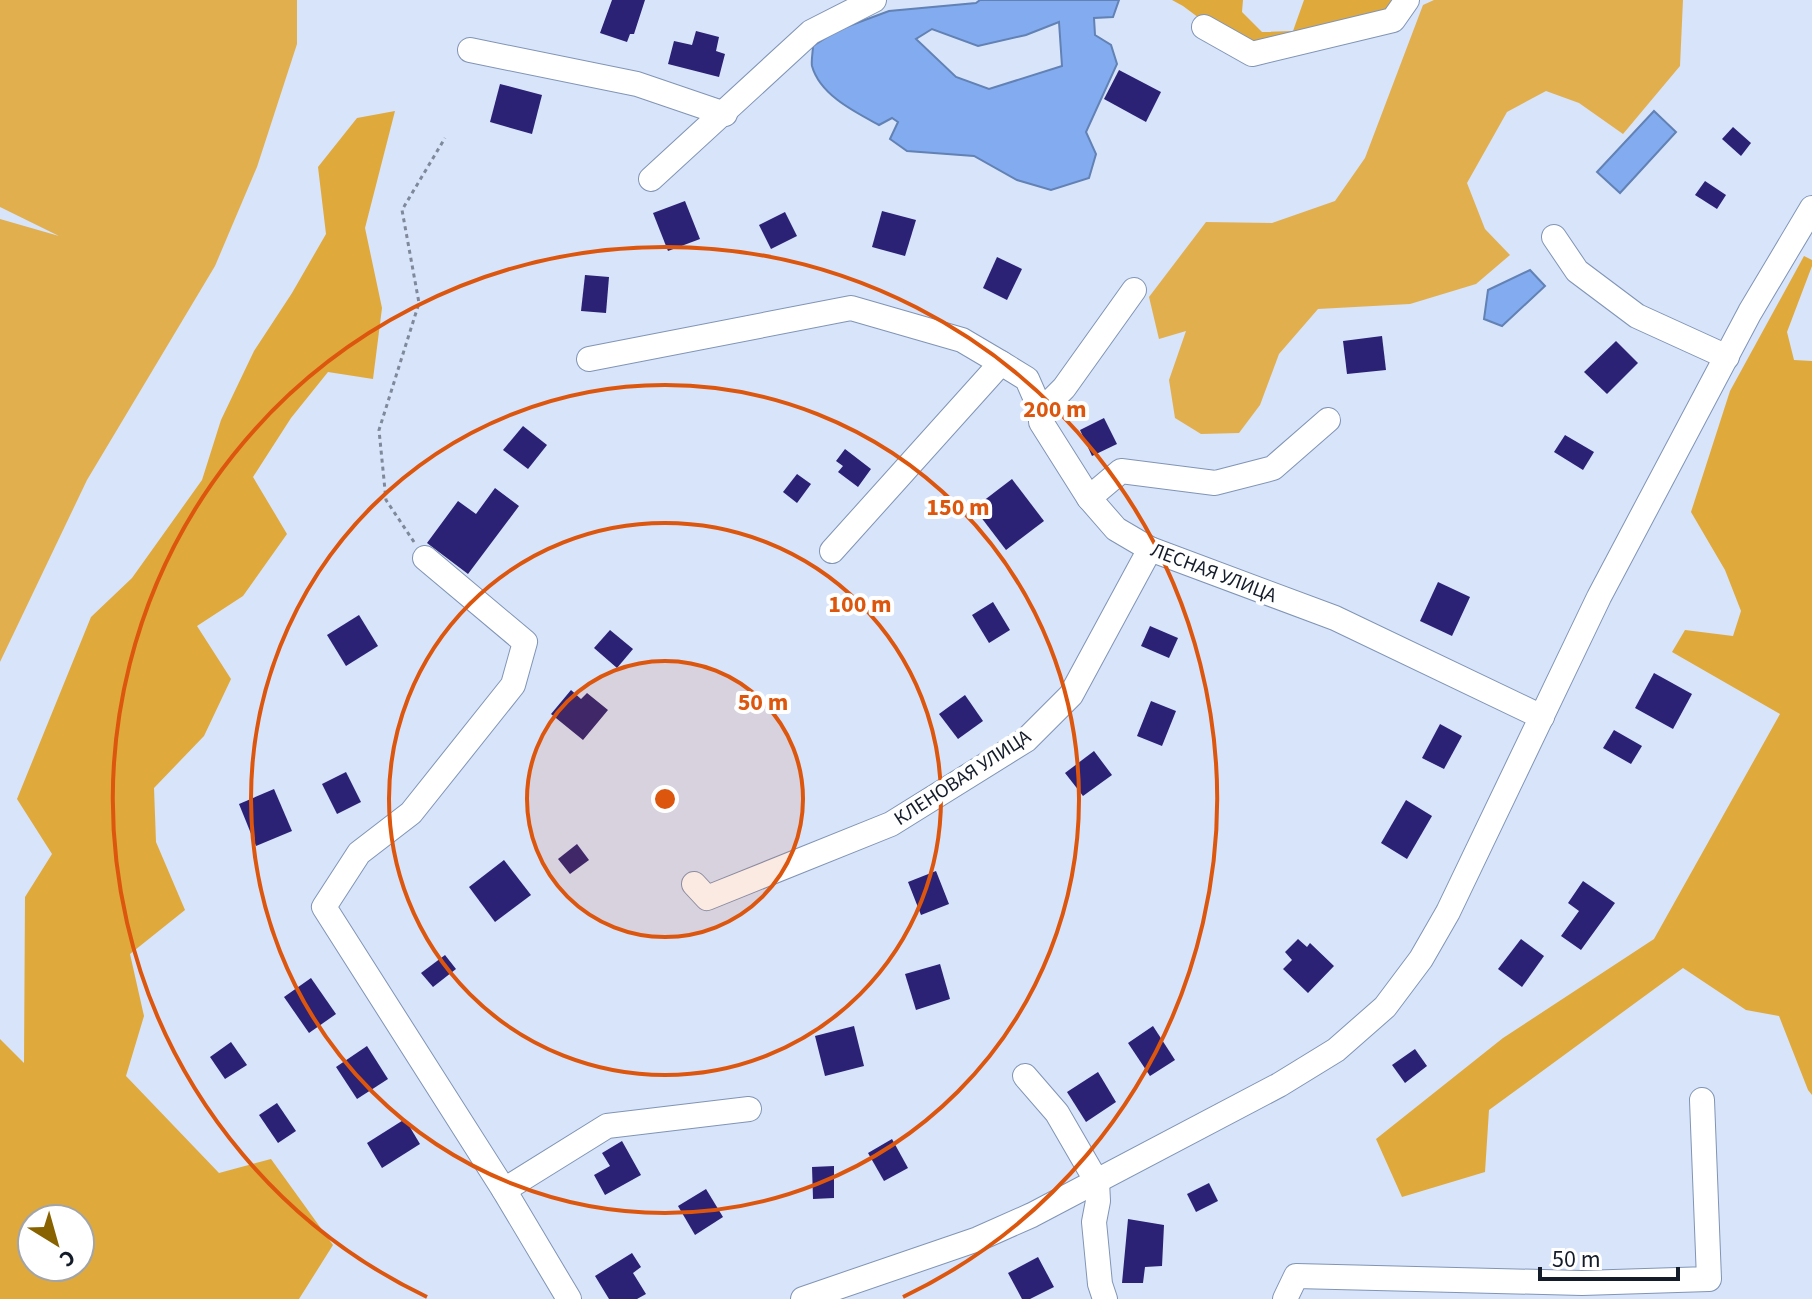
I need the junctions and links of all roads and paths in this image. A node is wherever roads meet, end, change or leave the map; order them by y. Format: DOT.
graph roads {
  1 [pos="874,0"];
  2 [pos="1407,0"];
  3 [pos="1204,27"];
  4 [pos="470,50"];
  5 [pos="725,114"];
  6 [pos="445,138"];
  7 [pos="651,179"];
  8 [pos="1812,208"];
  9 [pos="1554,237"];
  10 [pos="1134,290"];
  11 [pos="1727,357"];
  12 [pos="589,359"];
  13 [pos="1001,363"];
  14 [pos="1041,411"];
  15 [pos="1328,420"];
  16 [pos="1089,498"];
  17 [pos="1150,549"];
  18 [pos="832,551"];
  19 [pos="425,558"];
  20 [pos="1542,717"];
  21 [pos="694,884"];
  22 [pos="1025,1076"];
  23 [pos="1702,1100"];
  24 [pos="749,1109"];
  25 [pos="1097,1182"];
  26 [pos="504,1190"];
  27 [pos="569,1299"];
  28 [pos="803,1299"];
  29 [pos="1105,1299"];
  30 [pos="1285,1299"];
  1 -- 5 [label="street"];
  2 -- 3 [label="street"];
  4 -- 5 [label="street"];
  5 -- 7 [label="street"];
  6 -- 19 [label="path"];
  8 -- 11 [label="street"];
  9 -- 11 [label="street"];
  10 -- 14 [label="street"];
  11 -- 20 [label="street"];
  12 -- 13 [label="street, ЛЕСНАЯ УЛИЦА"];
  13 -- 14 [label="street, ЛЕСНАЯ УЛИЦА"];
  13 -- 18 [label="street"];
  14 -- 16 [label="street, ЛЕСНАЯ УЛИЦА"];
  15 -- 16 [label="street"];
  16 -- 17 [label="street, ЛЕСНАЯ УЛИЦА"];
  17 -- 20 [label="street, ЛЕСНАЯ УЛИЦА"];
  17 -- 21 [label="street, КЛЕНОВАЯ УЛИЦА"];
  19 -- 26 [label="street"];
  20 -- 25 [label="street"];
  22 -- 25 [label="street"];
  23 -- 30 [label="street"];
  24 -- 26 [label="street"];
  25 -- 28 [label="street"];
  25 -- 29 [label="street"];
  26 -- 27 [label="street"];
}
